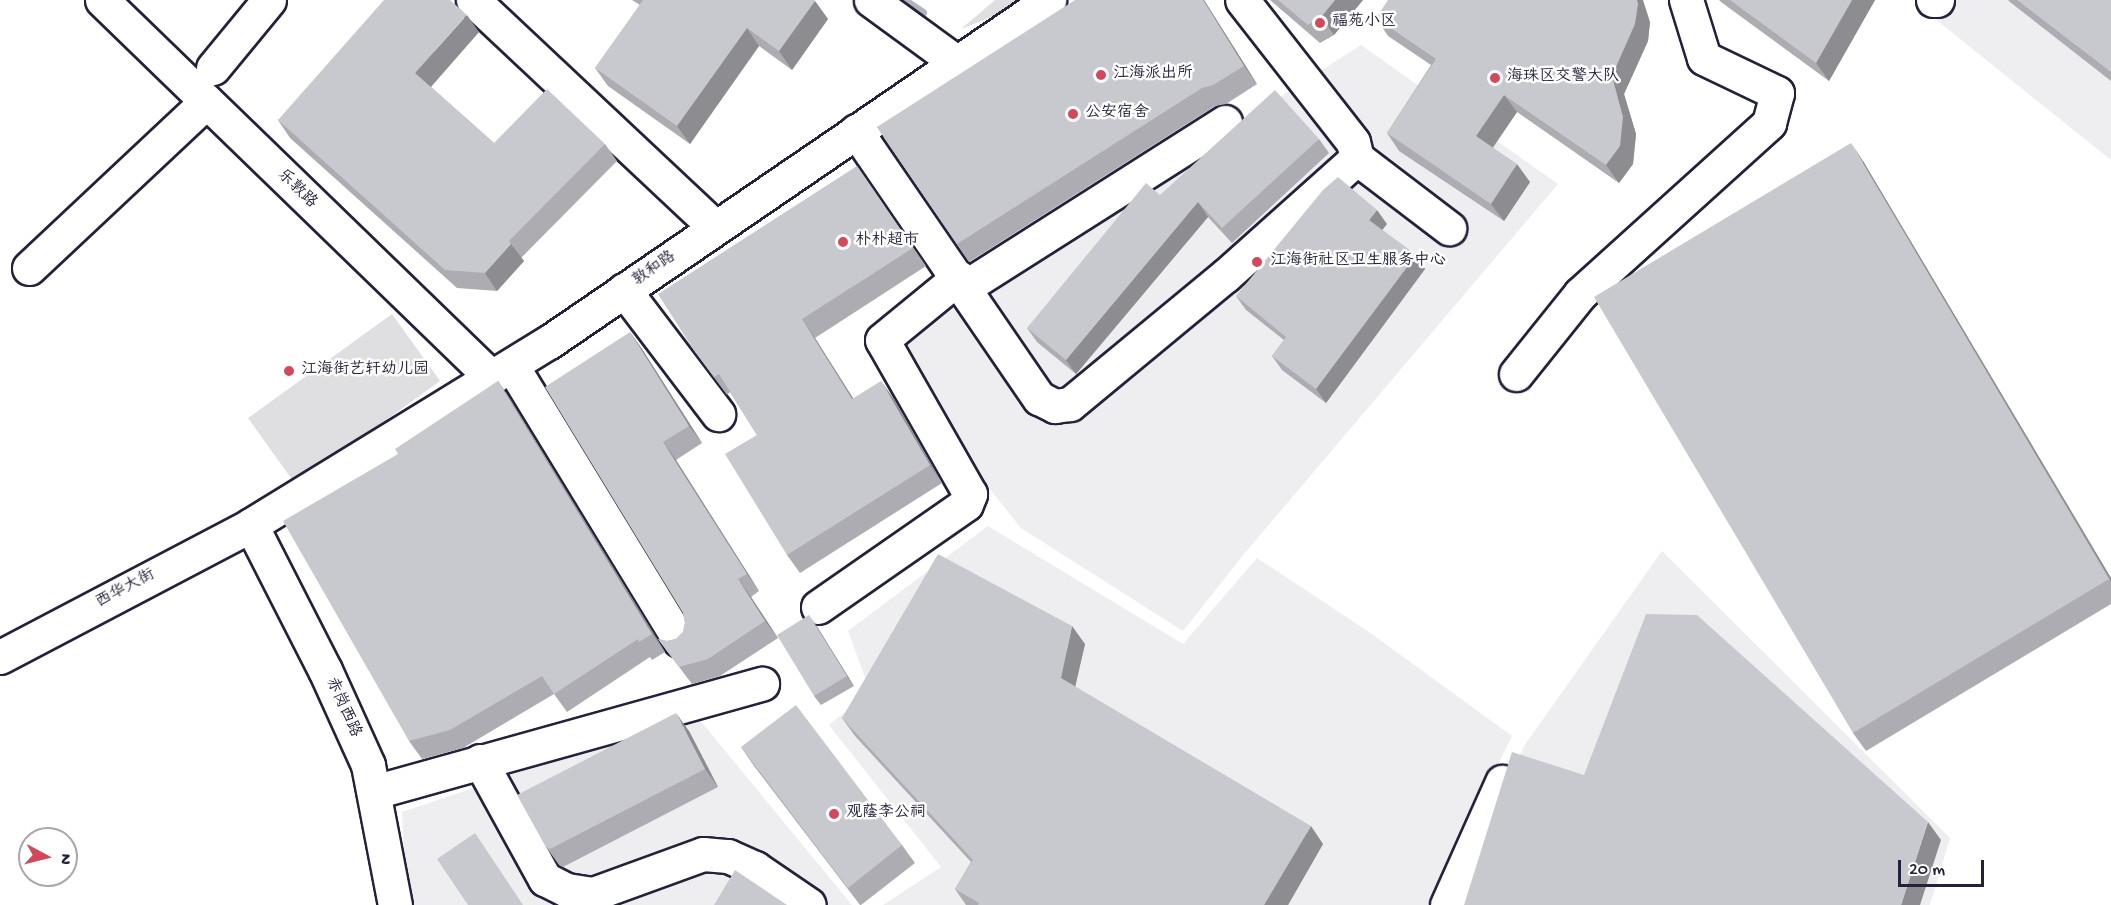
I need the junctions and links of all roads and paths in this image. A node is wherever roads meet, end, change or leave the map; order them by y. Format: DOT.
graph roads {
  1 [pos="102,0"];
  2 [pos="269,0"];
  3 [pos="473,0"];
  4 [pos="871,0"];
  5 [pos="1048,0"];
  6 [pos="1242,0"];
  7 [pos="1686,0"];
  8 [pos="956,62"];
  9 [pos="213,68"];
  10 [pos="206,102"];
  11 [pos="1225,122"];
  12 [pos="856,131"];
  13 [pos="1357,158"];
  14 [pos="715,227"];
  15 [pos="1449,228"];
  16 [pos="29,268"];
  17 [pos="962,282"];
  18 [pos="624,290"];
  19 [pos="502,372"];
  20 [pos="1516,374"];
  21 [pos="718,414"];
  22 [pos="251,525"];
  23 [pos="818,607"];
  24 [pos="679,640"];
  25 [pos="0,657"];
  26 [pos="762,684"];
  27 [pos="480,761"];
  28 [pos="1502,782"];
  29 [pos="374,792"];
  30 [pos="395,905"];
  31 [pos="809,905"];
  32 [pos="1447,905"];
  1 -- 10 [label="street, 乐敦路"];
  2 -- 9 [label="street"];
  3 -- 14 [label="street"];
  4 -- 8 [label="street"];
  5 -- 8 [label="street, 敦和路"];
  6 -- 13 [label="street"];
  7 -- 20 [label="street"];
  8 -- 12 [label="street, 敦和路"];
  10 -- 16 [label="street"];
  10 -- 19 [label="street, 乐敦路"];
  11 -- 17 [label="street"];
  12 -- 14 [label="street, 敦和路"];
  12 -- 17 [label="street"];
  13 -- 15 [label="street"];
  13 -- 17 [label="street"];
  14 -- 18 [label="street, 敦和路"];
  17 -- 23 [label="street"];
  18 -- 19 [label="street, 敦和路"];
  18 -- 21 [label="street"];
  19 -- 22 [label="street, 敦和路"];
  19 -- 24 [label="street, 乐敦路"];
  22 -- 25 [label="street, 西华大街"];
  22 -- 29 [label="street, 赤岗西路"];
  26 -- 27 [label="street"];
  27 -- 29 [label="street"];
  27 -- 31 [label="street"];
  28 -- 32 [label="street"];
  29 -- 30 [label="street, 赤岗西路"];
}
